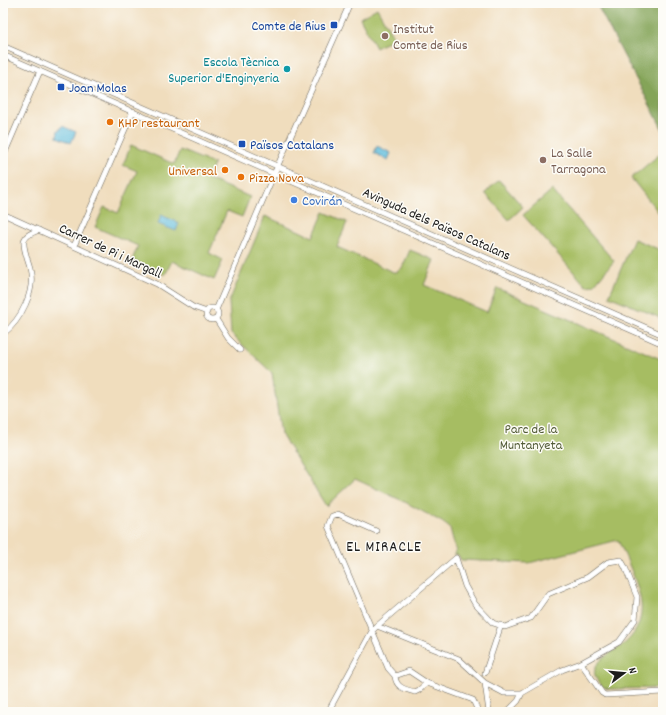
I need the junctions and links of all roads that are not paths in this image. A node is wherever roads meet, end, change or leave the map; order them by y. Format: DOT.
graph roads {
  1 [pos="350,3"];
  2 [pos="3,46"];
  3 [pos="3,55"];
  4 [pos="40,71"];
  5 [pos="133,111"];
  6 [pos="3,157"];
  7 [pos="277,166"];
  8 [pos="274,174"];
  9 [pos="3,214"];
  10 [pos="39,230"];
  11 [pos="74,246"];
  12 [pos="216,310"];
  13 [pos="207,312"];
  14 [pos="216,319"];
  15 [pos="3,334"];
  16 [pos="663,335"];
  17 [pos="663,344"];
  18 [pos="240,350"];
  19 [pos="376,531"];
  20 [pos="501,625"];
  21 [pos="377,626"];
  22 [pos="372,631"];
  23 [pos="581,663"];
  24 [pos="485,673"];
  25 [pos="395,676"];
  26 [pos="427,683"];
  27 [pos="485,683"];
  28 [pos="663,692"];
  29 [pos="522,693"];
  30 [pos="478,711"];
  31 [pos="328,712"];
  32 [pos="489,712"];
  33 [pos="507,712"];
  1 -- 7 [label="street"];
  2 -- 7 [label="street, Avinguda dels Països Catalans"];
  3 -- 4 [label="street, Avinguda dels Països Catalans"];
  4 -- 5 [label="street, Avinguda dels Països Catalans"];
  4 -- 6 [label="street"];
  5 -- 8 [label="street, Avinguda dels Països Catalans"];
  5 -- 11 [label="street"];
  7 -- 8 [label="street"];
  7 -- 16 [label="street, Avinguda dels Països Catalans"];
  8 -- 12 [label="street"];
  8 -- 17 [label="street, Avinguda dels Països Catalans"];
  9 -- 10 [label="street, Carrer de Pi i Margall"];
  10 -- 11 [label="street, Carrer de Pi i Margall"];
  10 -- 15 [label="street"];
  11 -- 13 [label="street, Carrer de Pi i Margall"];
  12 -- 13 [label="street"];
  12 -- 14 [label="street"];
  13 -- 14 [label="street"];
  14 -- 18 [label="street"];
  19 -- 22 [label="street"];
  20 -- 21 [label="street"];
  20 -- 23 [label="street"];
  20 -- 24 [label="street"];
  21 -- 22 [label="street"];
  21 -- 27 [label="street"];
  22 -- 25 [label="street"];
  22 -- 31 [label="street"];
  23 -- 28 [label="street"];
  23 -- 29 [label="street"];
  25 -- 26 [label="street"];
  25 -- 26 [label="street"];
  26 -- 30 [label="street"];
  27 -- 29 [label="street"];
  27 -- 32 [label="street"];
  29 -- 33 [label="street"];
}
